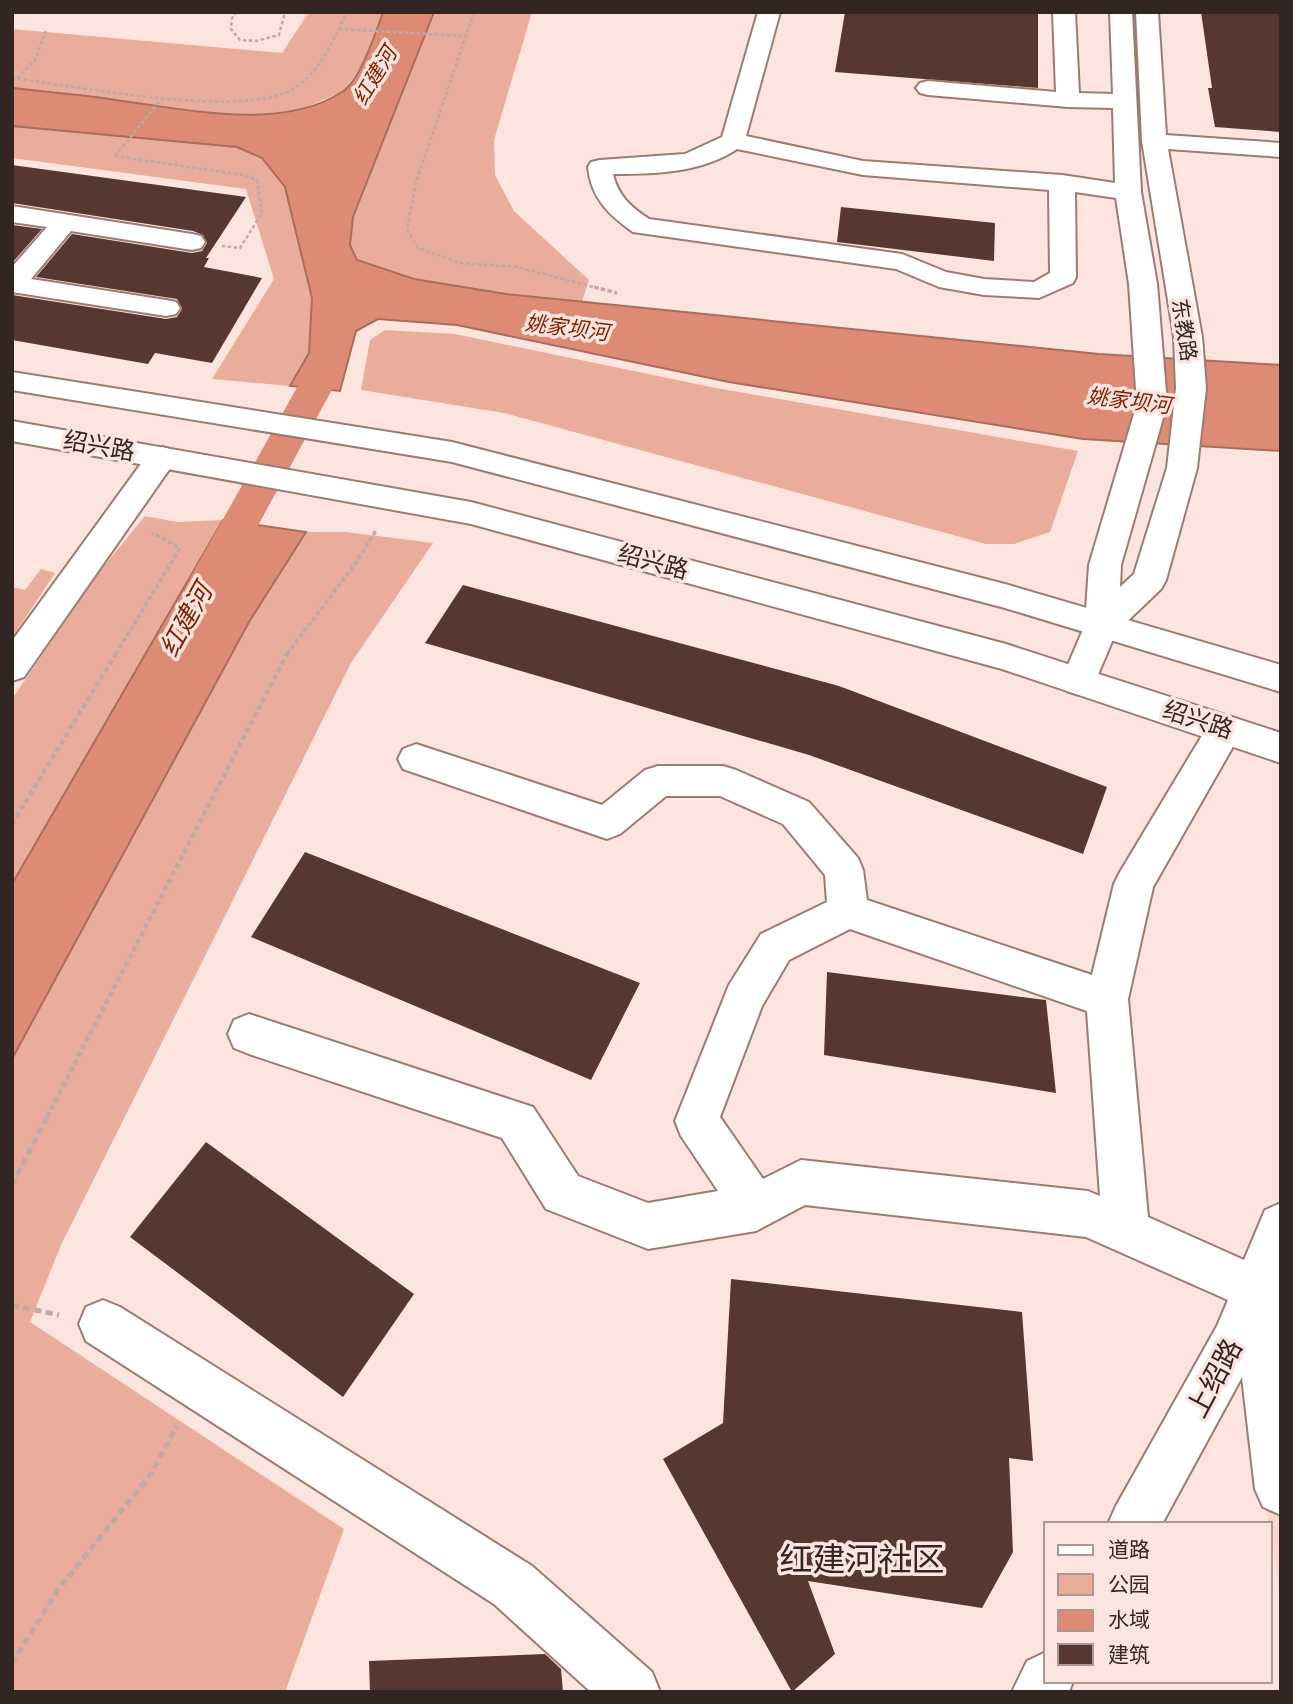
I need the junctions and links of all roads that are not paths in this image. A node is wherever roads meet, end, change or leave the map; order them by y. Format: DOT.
graph roads {
  1 [pos="769,12"];
  2 [pos="1064,12"];
  3 [pos="1121,12"];
  4 [pos="1147,12"];
  5 [pos="928,88"];
  6 [pos="1068,100"];
  7 [pos="1123,101"];
  8 [pos="733,141"];
  9 [pos="1154,141"];
  10 [pos="1281,150"];
  11 [pos="1062,184"];
  12 [pos="1128,192"];
  13 [pos="12,214"];
  14 [pos="65,222"];
  15 [pos="192,242"];
  16 [pos="12,284"];
  17 [pos="166,308"];
  18 [pos="12,381"];
  19 [pos="12,431"];
  20 [pos="162,457"];
  21 [pos="1102,625"];
  22 [pos="12,668"];
  23 [pos="1281,679"];
  24 [pos="1079,681"];
  25 [pos="1225,729"];
  26 [pos="1281,748"];
  27 [pos="416,758"];
  28 [pos="848,911"];
  29 [pos="1107,999"];
  30 [pos="249,1034"];
  31 [pos="756,1208"];
  32 [pos="1281,1226"];
  33 [pos="1126,1231"];
  34 [pos="1256,1289"];
  35 [pos="103,1324"];
  36 [pos="1281,1489"];
  37 [pos="1135,1522"];
  38 [pos="632,1692"];
  1 -- 8 [label="street"];
  2 -- 6 [label="street"];
  3 -- 7 [label="street, 东教路"];
  4 -- 9 [label="street, 东教路"];
  5 -- 6 [label="street"];
  6 -- 7 [label="street"];
  7 -- 12 [label="street, 东教路"];
  8 -- 11 [label="street"];
  8 -- 11 [label="street"];
  9 -- 10 [label="street"];
  9 -- 21 [label="street, 东教路"];
  11 -- 12 [label="street"];
  12 -- 21 [label="street, 东教路"];
  13 -- 14 [label="street"];
  14 -- 15 [label="street"];
  14 -- 16 [label="street"];
  16 -- 17 [label="street"];
  18 -- 21 [label="street, 绍兴路"];
  19 -- 20 [label="street, 绍兴路"];
  20 -- 22 [label="street"];
  20 -- 24 [label="street, 绍兴路"];
  21 -- 23 [label="street, 绍兴路"];
  21 -- 24 [label="street, 东教路"];
  24 -- 25 [label="street, 绍兴路"];
  25 -- 26 [label="street, 绍兴路"];
  25 -- 29 [label="street"];
  27 -- 28 [label="street"];
  28 -- 29 [label="street"];
  28 -- 31 [label="street"];
  29 -- 33 [label="street"];
  30 -- 31 [label="street"];
  31 -- 33 [label="street"];
  32 -- 34 [label="street, 上绍路"];
  33 -- 34 [label="street"];
  34 -- 36 [label="street"];
  34 -- 37 [label="street, 上绍路"];
  35 -- 38 [label="street"];
}
